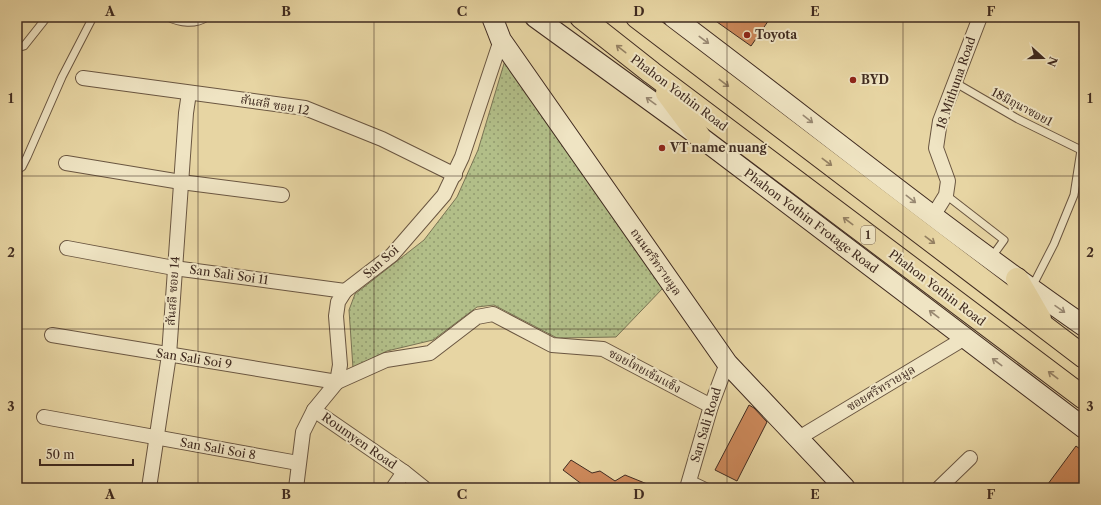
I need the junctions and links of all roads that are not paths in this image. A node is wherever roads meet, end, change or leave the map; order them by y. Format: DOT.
graph roads {
  1 [pos="47,17"];
  2 [pos="93,17"];
  3 [pos="168,17"];
  4 [pos="206,17"];
  5 [pos="492,17"];
  6 [pos="535,17"];
  7 [pos="581,17"];
  8 [pos="637,17"];
  9 [pos="673,17"];
  10 [pos="980,17"];
  11 [pos="501,40"];
  12 [pos="17,48"];
  13 [pos="652,73"];
  14 [pos="83,78"];
  15 [pos="954,82"];
  16 [pos="189,92"];
  17 [pos="699,136"];
  18 [pos="1082,147"];
  19 [pos="66,163"];
  20 [pos="17,170"];
  21 [pos="455,175"];
  22 [pos="1081,180"];
  23 [pos="181,182"];
  24 [pos="946,195"];
  25 [pos="282,196"];
  26 [pos="933,216"];
  27 [pos="67,248"];
  28 [pos="991,258"];
  29 [pos="174,268"];
  30 [pos="1024,284"];
  31 [pos="345,291"];
  32 [pos="1084,326"];
  33 [pos="1044,327"];
  34 [pos="52,335"];
  35 [pos="965,338"];
  36 [pos="168,355"];
  37 [pos="1084,357"];
  38 [pos="727,363"];
  39 [pos="337,382"];
  40 [pos="1084,398"];
  41 [pos="711,406"];
  42 [pos="314,410"];
  43 [pos="44,417"];
  44 [pos="1084,428"];
  45 [pos="155,438"];
  46 [pos="797,439"];
  47 [pos="970,458"];
  48 [pos="298,463"];
  49 [pos="404,472"];
  50 [pos="688,484"];
  51 [pos="149,488"];
  52 [pos="296,488"];
  53 [pos="393,488"];
  54 [pos="424,488"];
  55 [pos="709,488"];
  56 [pos="845,488"];
  57 [pos="938,488"];
  1 -- 12 [label="lane"];
  2 -- 20 [label="lane"];
  3 -- 4 [label="lane"];
  5 -- 11 [label="main road, ถนนศรีทรายมูล"];
  17 -- 6 [label="main road, Phahon Yothin Frotage Road / 1, one-way"];
  13 -- 7 [label="main road, Phahon Yothin Road / 1, one-way"];
  8 -- 33 [label="main road, one-way"];
  9 -- 26 [label="main road, one-way"];
  10 -- 15 [label="street, 18 Mithuna Road"];
  11 -- 21 [label="street, San Soi"];
  11 -- 38 [label="main road, ถนนศรีทรายมูล"];
  13 -- 17 [label="main road"];
  40 -- 13 [label="main road, Phahon Yothin Road / 1, one-way"];
  14 -- 16 [label="street, สันสลี ซอย 12"];
  15 -- 18 [label="lane, 18มิถุนาซอย1"];
  15 -- 24 [label="street, 18 Mithuna Road"];
  16 -- 21 [label="street, สันสลี ซอย 12"];
  16 -- 23 [label="street, สันสลี ซอย 14"];
  35 -- 17 [label="main road, Phahon Yothin Frotage Road / 1, one-way"];
  18 -- 22 [label="lane"];
  19 -- 23 [label="street"];
  21 -- 31 [label="street, San Soi"];
  22 -- 30 [label="lane"];
  23 -- 25 [label="street"];
  23 -- 29 [label="street, สันสลี ซอย 14"];
  24 -- 26 [label="street"];
  24 -- 28 [label="lane"];
  26 -- 28 [label="main road"];
  27 -- 29 [label="street, San Sali Soi 11"];
  28 -- 30 [label="main road"];
  29 -- 31 [label="street, San Sali Soi 11"];
  29 -- 36 [label="street, สันสลี ซอย 14"];
  30 -- 32 [label="main road, one-way"];
  30 -- 33 [label="main road"];
  31 -- 39 [label="street, San Soi"];
  33 -- 37 [label="main road"];
  34 -- 36 [label="street, San Sali Soi 9"];
  44 -- 35 [label="main road, Phahon Yothin Frotage Road / 1, one-way"];
  35 -- 46 [label="street, ซอยศรีทรายมูล"];
  36 -- 39 [label="street, San Sali Soi 9"];
  36 -- 45 [label="street, สันสลี ซอย 14"];
  38 -- 41 [label="street, San Sali Road"];
  38 -- 46 [label="main road, ถนนศรีทรายมูล"];
  39 -- 41 [label="street, ซอยไทยเข้มแข็ง"];
  39 -- 42 [label="street"];
  41 -- 50 [label="street, San Sali Road"];
  42 -- 48 [label="street"];
  42 -- 49 [label="street, Roumyen Road"];
  43 -- 45 [label="street, San Sali Soi 8"];
  45 -- 48 [label="street, San Sali Soi 8"];
  45 -- 51 [label="street, สันสลี ซอย 14"];
  46 -- 56 [label="main road, ถนนศรีทรายมูล"];
  47 -- 57 [label="street"];
  48 -- 52 [label="street"];
  49 -- 53 [label="street"];
  49 -- 54 [label="street, Roumyen Road"];
  50 -- 55 [label="lane"];
}
